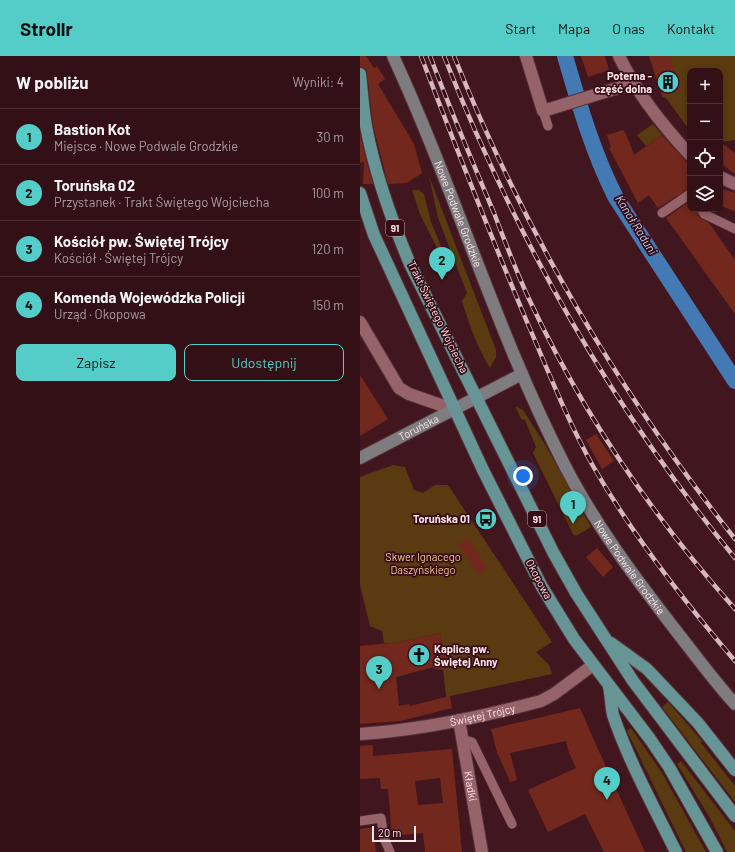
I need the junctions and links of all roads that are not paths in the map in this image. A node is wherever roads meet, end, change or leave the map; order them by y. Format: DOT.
graph roads {
  1 [pos="393,56"];
  2 [pos="526,56"];
  3 [pos="619,56"];
  4 [pos="360,74"];
  5 [pos="634,83"];
  6 [pos="543,111"];
  7 [pos="548,126"];
  8 [pos="687,152"];
  9 [pos="723,178"];
  10 [pos="735,184"];
  11 [pos="360,193"];
  12 [pos="687,196"];
  13 [pos="703,212"];
  14 [pos="662,214"];
  15 [pos="735,229"];
  16 [pos="360,322"];
  17 [pos="522,374"];
  18 [pos="478,397"];
  19 [pos="455,410"];
  20 [pos="360,458"];
  21 [pos="604,637"];
  22 [pos="593,665"];
  23 [pos="609,687"];
  24 [pos="735,704"];
  25 [pos="459,720"];
  26 [pos="360,734"];
  27 [pos="462,739"];
  28 [pos="735,770"];
  29 [pos="735,816"];
  30 [pos="360,820"];
  31 [pos="512,824"];
  32 [pos="390,852"];
  33 [pos="482,852"];
  34 [pos="676,852"];
  35 [pos="717,852"];
  1 -- 17 [label="street, Nowe Podwale Grodzkie"];
  2 -- 6 [label="street"];
  3 -- 5 [label="street"];
  4 -- 18 [label="main road, Trakt Świętego Wojciecha / 91"];
  5 -- 6 [label="street"];
  5 -- 8 [label="street"];
  6 -- 7 [label="lane"];
  9 -- 10 [label="street"];
  11 -- 19 [label="main road, Trakt Świętego Wojciecha / 91"];
  12 -- 14 [label="lane"];
  13 -- 15 [label="lane"];
  16 -- 19 [label="street"];
  17 -- 18 [label="street"];
  17 -- 24 [label="street, Nowe Podwale Grodzkie"];
  18 -- 19 [label="street, Toruńska"];
  18 -- 21 [label="main road, 91"];
  19 -- 20 [label="street, Toruńska"];
  19 -- 22 [label="main road, Okopowa / 91"];
  21 -- 28 [label="main road"];
  21 -- 29 [label="main road, 91"];
  22 -- 23 [label="main road, Okopowa / 91"];
  22 -- 25 [label="street, Świętej Trójcy"];
  23 -- 34 [label="main road"];
  23 -- 35 [label="main road, Okopowa / 91"];
  25 -- 26 [label="street, Świętej Trójcy"];
  25 -- 27 [label="street, Kładki"];
  27 -- 31 [label="lane"];
  27 -- 33 [label="street, Kładki"];
  30 -- 32 [label="lane"];
}
